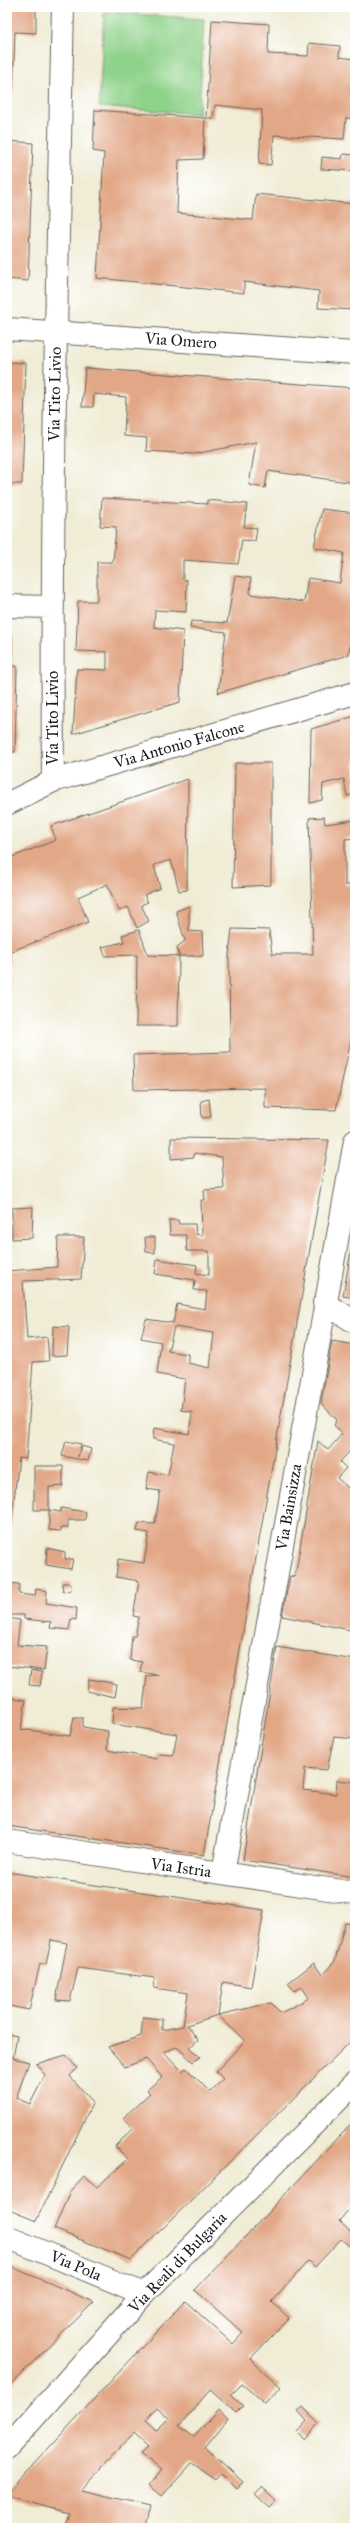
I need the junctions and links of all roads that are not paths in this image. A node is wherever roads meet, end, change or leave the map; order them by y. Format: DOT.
graph roads {
  1 [pos="63,7"];
  2 [pos="7,329"];
  3 [pos="55,332"];
  4 [pos="355,353"];
  5 [pos="7,606"];
  6 [pos="51,607"];
  7 [pos="355,693"];
  8 [pos="53,781"];
  9 [pos="7,804"];
  10 [pos="355,1141"];
  11 [pos="324,1303"];
  12 [pos="355,1322"];
  13 [pos="7,1841"];
  14 [pos="223,1873"];
  15 [pos="355,1893"];
  16 [pos="355,2083"];
  17 [pos="7,2236"];
  18 [pos="144,2294"];
  19 [pos="7,2448"];
  1 -- 3 [label="street, Via Tito Livio"];
  2 -- 3 [label="street, Via Omero"];
  3 -- 4 [label="street, Via Omero"];
  3 -- 6 [label="street, Via Tito Livio"];
  5 -- 6 [label="street"];
  6 -- 8 [label="street, Via Tito Livio"];
  7 -- 8 [label="street, Via Antonio Falcone"];
  8 -- 9 [label="street, Via Antonio Falcone"];
  10 -- 11 [label="street, Via Bainsizza"];
  11 -- 12 [label="street"];
  11 -- 14 [label="street, Via Bainsizza"];
  13 -- 14 [label="street, Via Istria"];
  14 -- 15 [label="street, Via Istria"];
  16 -- 18 [label="street, Via Reali di Bulgaria"];
  17 -- 18 [label="street, Via Pola"];
  18 -- 19 [label="street, Via Reali di Bulgaria"];
}
